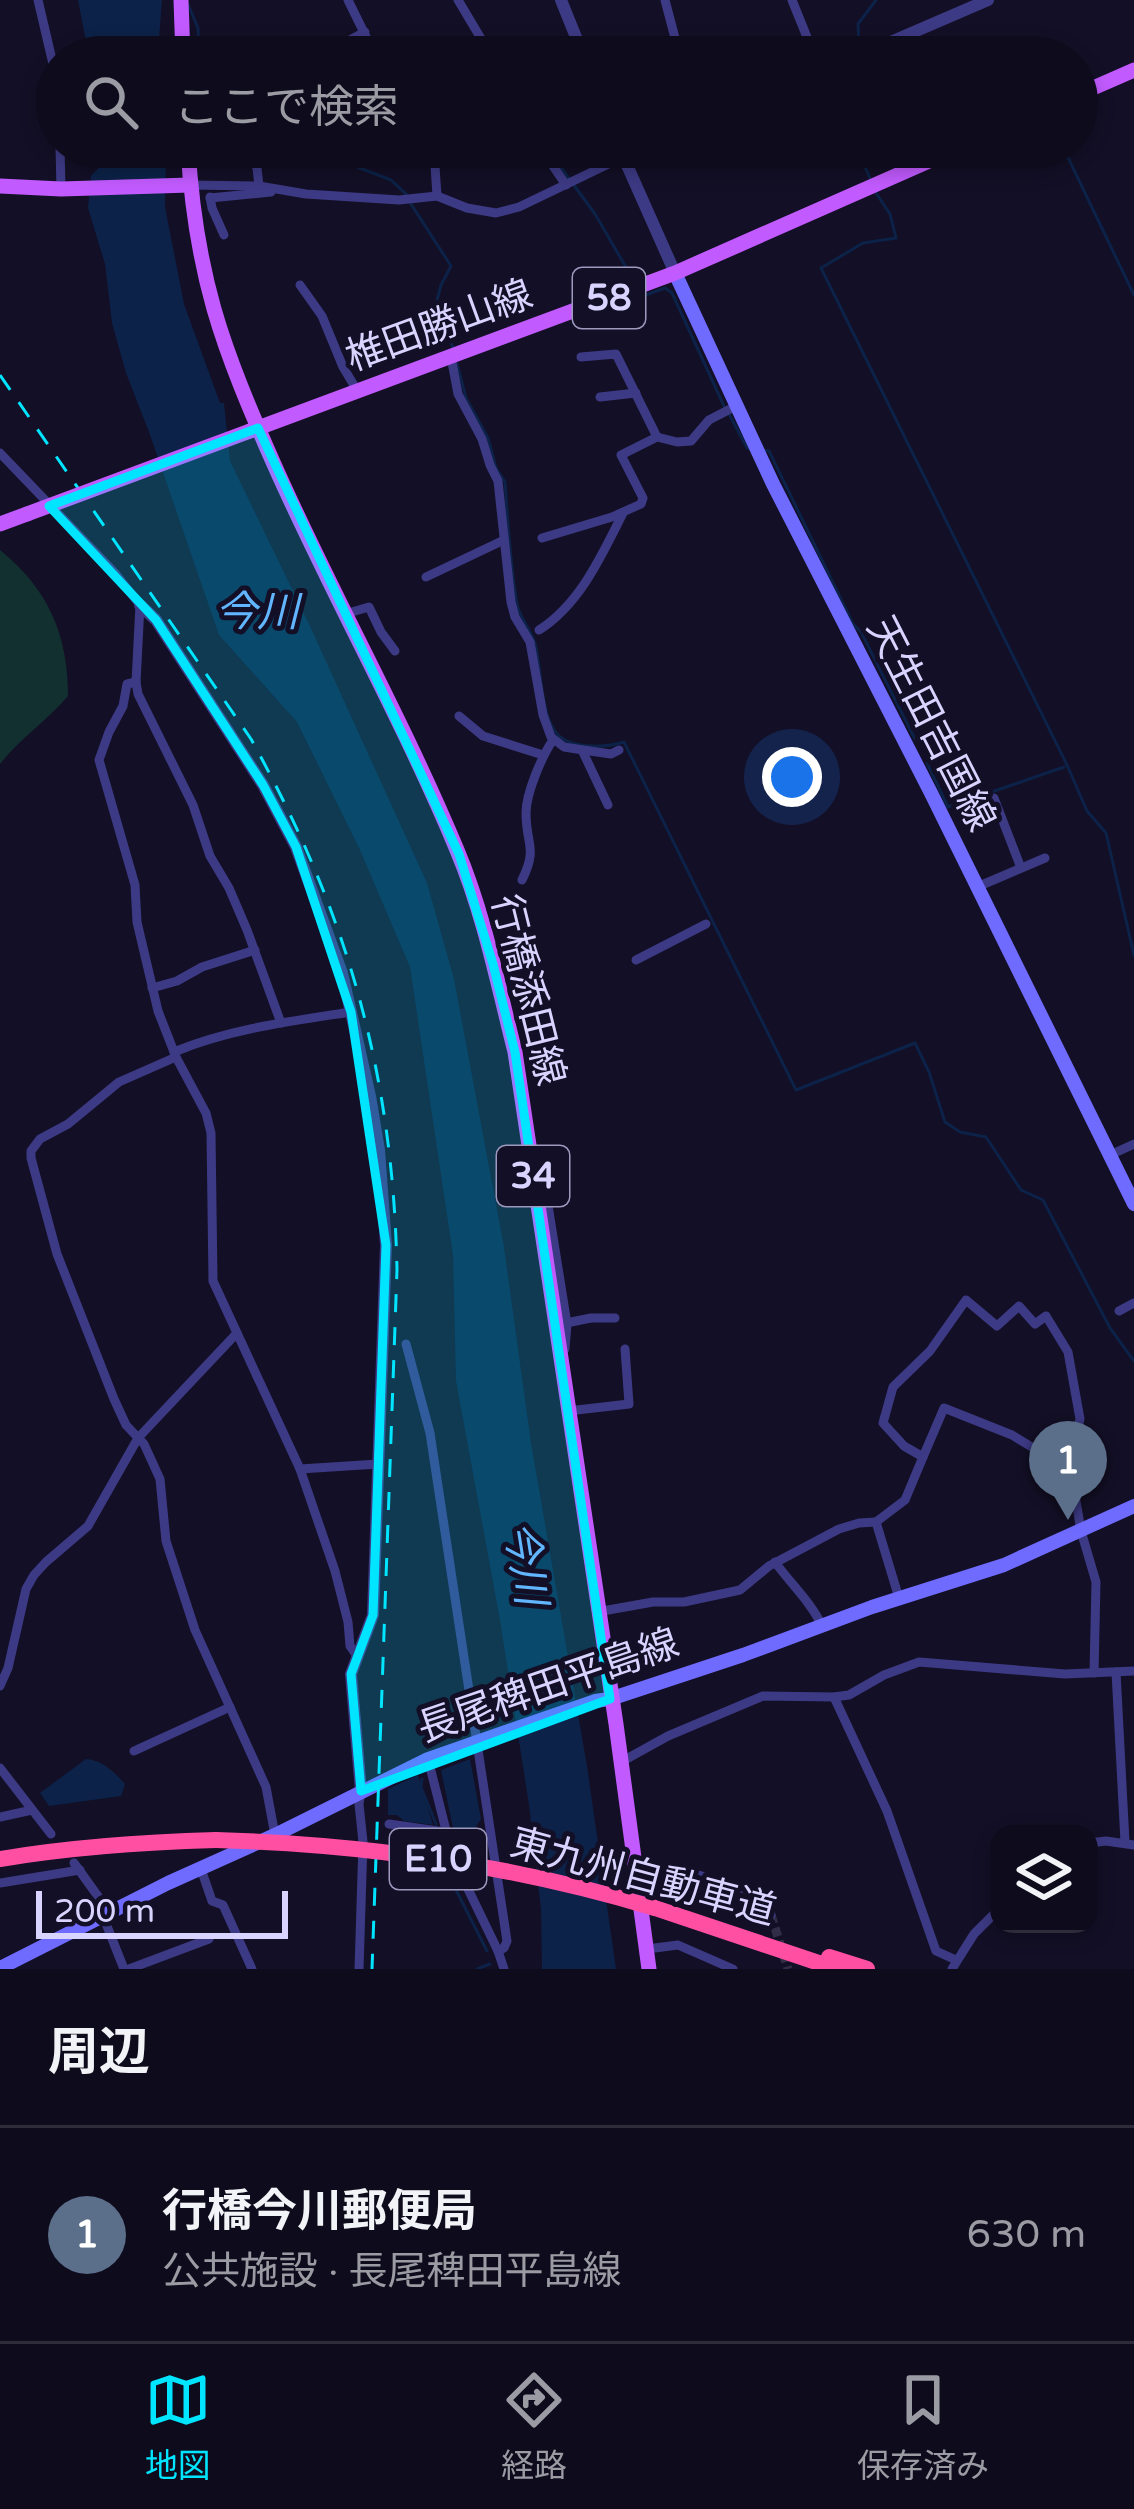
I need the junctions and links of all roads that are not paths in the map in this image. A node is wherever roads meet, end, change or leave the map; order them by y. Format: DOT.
graph roads {
  1 [pos="38,0"];
  2 [pos="181,0"];
  3 [pos="348,0"];
  4 [pos="458,0"];
  5 [pos="561,0"];
  6 [pos="664,0"];
  7 [pos="792,0"];
  8 [pos="988,0"];
  9 [pos="365,32"];
  10 [pos="46,36"];
  11 [pos="182,36"];
  12 [pos="357,36"];
  13 [pos="367,36"];
  14 [pos="479,36"];
  15 [pos="576,36"];
  16 [pos="674,36"];
  17 [pos="807,36"];
  18 [pos="905,36"];
  19 [pos="1134,70"];
  20 [pos="1098,86"];
  21 [pos="60,168"];
  22 [pos="187,168"];
  23 [pos="257,168"];
  24 [pos="435,168"];
  25 [pos="554,168"];
  26 [pos="594,168"];
  27 [pos="628,168"];
  28 [pos="913,168"];
  29 [pos="187,185"];
  30 [pos="210,185"];
  31 [pos="566,185"];
  32 [pos="0,186"];
  33 [pos="259,186"];
  34 [pos="61,189"];
  35 [pos="281,191"];
  36 [pos="437,196"];
  37 [pos="210,198"];
  38 [pos="224,236"];
  39 [pos="675,273"];
  40 [pos="300,285"];
  41 [pos="451,357"];
  42 [pos="581,357"];
  43 [pos="358,392"];
  44 [pos="636,393"];
  45 [pos="600,397"];
  46 [pos="736,406"];
  47 [pos="254,429"];
  48 [pos="657,437"];
  49 [pos="0,453"];
  50 [pos="623,513"];
  51 [pos="0,524"];
  52 [pos="542,538"];
  53 [pos="504,540"];
  54 [pos="426,577"];
  55 [pos="140,605"];
  56 [pos="345,614"];
  57 [pos="539,630"];
  58 [pos="395,651"];
  59 [pos="136,682"];
  60 [pos="459,716"];
  61 [pos="553,740"];
  62 [pos="582,750"];
  63 [pos="619,750"];
  64 [pos="543,755"];
  65 [pos="994,798"];
  66 [pos="608,805"];
  67 [pos="1045,858"];
  68 [pos="1021,868"];
  69 [pos="522,880"];
  70 [pos="977,887"];
  71 [pos="706,924"];
  72 [pos="255,950"];
  73 [pos="636,960"];
  74 [pos="152,988"];
  75 [pos="351,1012"];
  76 [pos="281,1023"];
  77 [pos="175,1055"];
  78 [pos="1134,1144"];
  79 [pos="1110,1155"];
  80 [pos="536,1194"];
  81 [pos="1134,1204"];
  82 [pos="1134,1303"];
  83 [pos="1119,1311"];
  84 [pos="615,1318"];
  85 [pos="566,1323"];
  86 [pos="237,1333"];
  87 [pos="406,1343"];
  88 [pos="625,1349"];
  89 [pos="559,1353"];
  90 [pos="568,1411"];
  91 [pos="139,1438"];
  92 [pos="923,1457"];
  93 [pos="1069,1459"];
  94 [pos="378,1464"];
  95 [pos="300,1468"];
  96 [pos="1134,1506"];
  97 [pos="876,1522"];
  98 [pos="1081,1531"];
  99 [pos="775,1562"];
  100 [pos="899,1598"];
  101 [pos="597,1612"];
  102 [pos="348,1622"];
  103 [pos="822,1625"];
  104 [pos="365,1639"];
  105 [pos="357,1656"];
  106 [pos="1134,1671"];
  107 [pos="1116,1672"];
  108 [pos="1094,1673"];
  109 [pos="0,1686"];
  110 [pos="833,1697"];
  111 [pos="603,1700"];
  112 [pos="230,1707"];
  113 [pos="480,1739"];
  114 [pos="134,1751"];
  115 [pos="428,1759"];
  116 [pos="621,1762"];
  117 [pos="0,1768"];
  118 [pos="361,1791"];
  119 [pos="32,1810"];
  120 [pos="0,1817"];
  121 [pos="389,1824"];
  122 [pos="446,1832"];
  123 [pos="51,1834"];
  124 [pos="275,1834"];
  125 [pos="480,1837"];
  126 [pos="1098,1843"];
  127 [pos="1130,1844"];
  128 [pos="0,1859"];
  129 [pos="672,1867"];
  130 [pos="201,1869"];
  131 [pos="0,1883"];
  132 [pos="106,1914"];
  133 [pos="771,1915"];
  134 [pos="990,1918"];
  135 [pos="741,1935"];
  136 [pos="209,1939"];
  137 [pos="646,1949"];
  138 [pos="497,1951"];
  139 [pos="954,1964"];
  140 [pos="0,1968"];
  141 [pos="126,1969"];
  142 [pos="252,1969"];
  143 [pos="359,1969"];
  144 [pos="504,1969"];
  145 [pos="649,1969"];
  146 [pos="733,1969"];
  147 [pos="814,1969"];
  148 [pos="837,1969"];
  149 [pos="867,1969"];
  1 -- 10 [label="street"];
  2 -- 11 [label="main road"];
  3 -- 9 [label="street"];
  4 -- 14 [label="street"];
  5 -- 15 [label="street"];
  6 -- 16 [label="street"];
  7 -- 17 [label="street"];
  8 -- 18 [label="street"];
  9 -- 12 [label="street"];
  9 -- 13 [label="street"];
  19 -- 20 [label="main road"];
  21 -- 34 [label="street"];
  22 -- 29 [label="main road, 行橋添田線 / 34"];
  23 -- 33 [label="street"];
  24 -- 36 [label="street"];
  25 -- 31 [label="street"];
  26 -- 31 [label="street"];
  27 -- 39 [label="street"];
  28 -- 39 [label="main road, 椎田勝山線 / 58"];
  29 -- 30 [label="street"];
  29 -- 34 [label="main road"];
  29 -- 47 [label="main road, 行橋添田線 / 34"];
  30 -- 33 [label="street"];
  30 -- 37 [label="street"];
  31 -- 36 [label="street"];
  32 -- 34 [label="main road"];
  33 -- 35 [label="street"];
  35 -- 36 [label="street"];
  35 -- 37 [label="street"];
  37 -- 38 [label="street"];
  39 -- 41 [label="main road, 椎田勝山線 / 58"];
  39 -- 46 [label="main road, 天生田吉国線"];
  40 -- 43 [label="street"];
  41 -- 43 [label="main road, 椎田勝山線 / 58"];
  41 -- 53 [label="street"];
  42 -- 44 [label="street"];
  43 -- 47 [label="main road, 椎田勝山線 / 58"];
  44 -- 45 [label="street"];
  44 -- 48 [label="street"];
  46 -- 48 [label="street"];
  46 -- 70 [label="main road, 天生田吉国線"];
  47 -- 51 [label="main road, 椎田勝山線 / 58, bridge"];
  47 -- 56 [label="main road, 行橋添田線 / 34"];
  48 -- 50 [label="street"];
  49 -- 55 [label="street"];
  50 -- 52 [label="street"];
  50 -- 57 [label="street"];
  53 -- 54 [label="street"];
  53 -- 61 [label="street"];
  55 -- 59 [label="street"];
  55 -- 75 [label="street"];
  56 -- 58 [label="street"];
  56 -- 80 [label="main road, 行橋添田線 / 34"];
  59 -- 72 [label="street"];
  59 -- 74 [label="street"];
  60 -- 64 [label="street"];
  61 -- 62 [label="street"];
  61 -- 64 [label="street"];
  62 -- 63 [label="street"];
  62 -- 66 [label="street"];
  64 -- 69 [label="street"];
  65 -- 68 [label="street"];
  67 -- 68 [label="street"];
  68 -- 70 [label="street"];
  70 -- 79 [label="main road, 天生田吉国線"];
  71 -- 73 [label="street"];
  72 -- 74 [label="street"];
  72 -- 76 [label="street"];
  74 -- 77 [label="street"];
  75 -- 76 [label="street"];
  75 -- 94 [label="street"];
  76 -- 77 [label="street"];
  77 -- 86 [label="street"];
  77 -- 91 [label="street"];
  78 -- 79 [label="street"];
  79 -- 81 [label="main road, 天生田吉国線"];
  80 -- 85 [label="street"];
  80 -- 89 [label="main road, 行橋添田線 / 34"];
  82 -- 83 [label="street"];
  84 -- 85 [label="street"];
  85 -- 89 [label="street"];
  86 -- 91 [label="street"];
  86 -- 95 [label="street"];
  87 -- 113 [label="street"];
  88 -- 90 [label="street"];
  89 -- 90 [label="main road, 行橋添田線 / 34"];
  90 -- 101 [label="main road, 行橋添田線 / 34"];
  91 -- 109 [label="street"];
  91 -- 112 [label="street"];
  92 -- 93 [label="street"];
  92 -- 93 [label="street"];
  92 -- 97 [label="street"];
  93 -- 98 [label="street"];
  94 -- 95 [label="street"];
  94 -- 104 [label="street"];
  95 -- 102 [label="street"];
  96 -- 98 [label="main road, 長尾稗田平島線"];
  97 -- 99 [label="street"];
  97 -- 100 [label="street"];
  98 -- 100 [label="main road, 長尾稗田平島線"];
  98 -- 108 [label="street"];
  99 -- 101 [label="street"];
  99 -- 103 [label="street"];
  100 -- 103 [label="main road, 長尾稗田平島線"];
  101 -- 111 [label="main road, 行橋添田線 / 34"];
  102 -- 104 [label="street"];
  102 -- 105 [label="street"];
  103 -- 111 [label="main road, 長尾稗田平島線"];
  104 -- 105 [label="street"];
  105 -- 118 [label="street"];
  106 -- 107 [label="street"];
  107 -- 108 [label="street"];
  107 -- 127 [label="street"];
  108 -- 110 [label="street"];
  110 -- 116 [label="street"];
  110 -- 139 [label="street"];
  111 -- 113 [label="main road, 長尾稗田平島線"];
  111 -- 116 [label="main road, 行橋添田線 / 34"];
  112 -- 114 [label="street"];
  112 -- 124 [label="street"];
  113 -- 115 [label="main road, 長尾稗田平島線"];
  113 -- 138 [label="street"];
  115 -- 118 [label="main road, 長尾稗田平島線"];
  115 -- 122 [label="street"];
  116 -- 137 [label="main road, 行橋添田線 / 34"];
  117 -- 119 [label="street"];
  118 -- 124 [label="main road, 長尾稗田平島線"];
  118 -- 143 [label="street"];
  119 -- 120 [label="street"];
  119 -- 123 [label="street"];
  121 -- 122 [label="street"];
  122 -- 125 [label="street"];
  122 -- 138 [label="street"];
  124 -- 130 [label="main road, 長尾稗田平島線"];
  126 -- 127 [label="street"];
  128 -- 135 [label="highway, 東九州自動車道 / E10, bridge"];
  129 -- 133 [label="street"];
  130 -- 132 [label="main road, 長尾稗田平島線"];
  130 -- 142 [label="street"];
  131 -- 132 [label="street"];
  132 -- 140 [label="main road, 長尾稗田平島線"];
  132 -- 141 [label="street"];
  134 -- 139 [label="street"];
  135 -- 147 [label="highway"];
  135 -- 148 [label="highway, 東九州自動車道 / E10"];
  135 -- 149 [label="highway"];
  136 -- 141 [label="street"];
  137 -- 145 [label="main road, 行橋添田線 / 34"];
  137 -- 146 [label="street"];
  138 -- 144 [label="street"];
}
